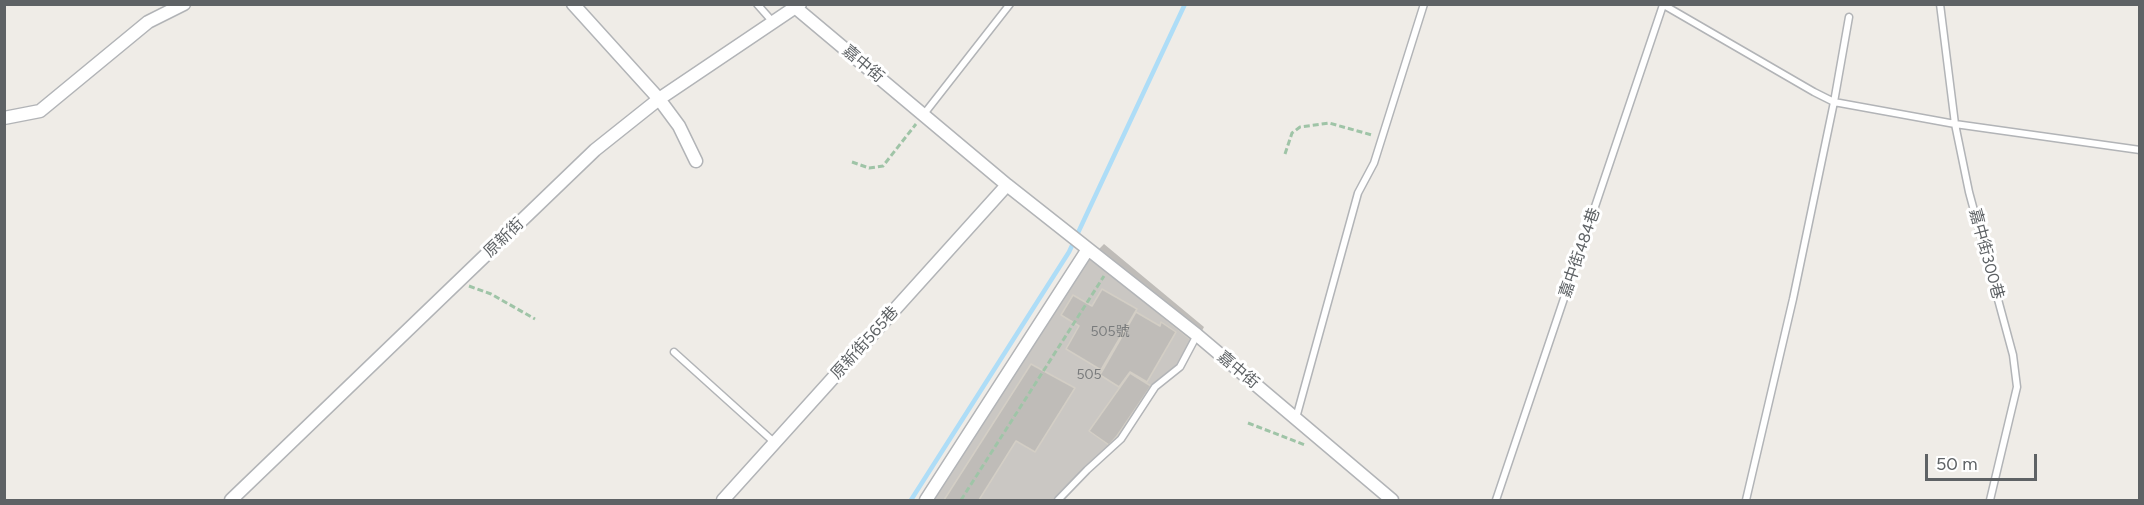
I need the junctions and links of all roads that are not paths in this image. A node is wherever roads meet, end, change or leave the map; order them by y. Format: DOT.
graph roads {
  1 [pos="183,4"];
  2 [pos="573,4"];
  3 [pos="757,4"];
  4 [pos="1010,4"];
  5 [pos="1424,4"];
  6 [pos="1940,4"];
  7 [pos="1663,5"];
  8 [pos="798,6"];
  9 [pos="1849,17"];
  10 [pos="772,21"];
  11 [pos="659,99"];
  12 [pos="1834,102"];
  13 [pos="924,114"];
  14 [pos="4,118"];
  15 [pos="1955,124"];
  16 [pos="2139,150"];
  17 [pos="696,161"];
  18 [pos="1007,185"];
  19 [pos="1085,246"];
  20 [pos="1197,336"];
  21 [pos="674,352"];
  22 [pos="1296,418"];
  23 [pos="776,443"];
  24 [pos="231,501"];
  25 [pos="723,501"];
  26 [pos="926,501"];
  27 [pos="1058,501"];
  28 [pos="1392,501"];
  29 [pos="1496,501"];
  30 [pos="1746,501"];
  31 [pos="1990,501"];
  1 -- 14 [label="street"];
  2 -- 11 [label="street"];
  3 -- 10 [label="lane"];
  4 -- 13 [label="lane"];
  5 -- 22 [label="lane"];
  6 -- 15 [label="lane, 嘉中街300巷"];
  7 -- 12 [label="lane"];
  7 -- 29 [label="lane, 嘉中街484巷"];
  8 -- 10 [label="street, 原新街"];
  8 -- 13 [label="street, 嘉中街"];
  9 -- 12 [label="lane"];
  10 -- 11 [label="street, 原新街"];
  11 -- 17 [label="street"];
  11 -- 24 [label="street, 原新街"];
  12 -- 15 [label="lane"];
  12 -- 30 [label="lane"];
  13 -- 18 [label="street, 嘉中街"];
  15 -- 16 [label="lane"];
  15 -- 31 [label="lane, 嘉中街300巷"];
  18 -- 19 [label="street, 嘉中街"];
  18 -- 23 [label="street, 原新街565巷"];
  19 -- 20 [label="street, 嘉中街"];
  19 -- 26 [label="street"];
  20 -- 22 [label="street, 嘉中街"];
  20 -- 27 [label="lane"];
  21 -- 23 [label="lane"];
  22 -- 28 [label="street, 嘉中街"];
  23 -- 25 [label="street, 原新街565巷"];
}
